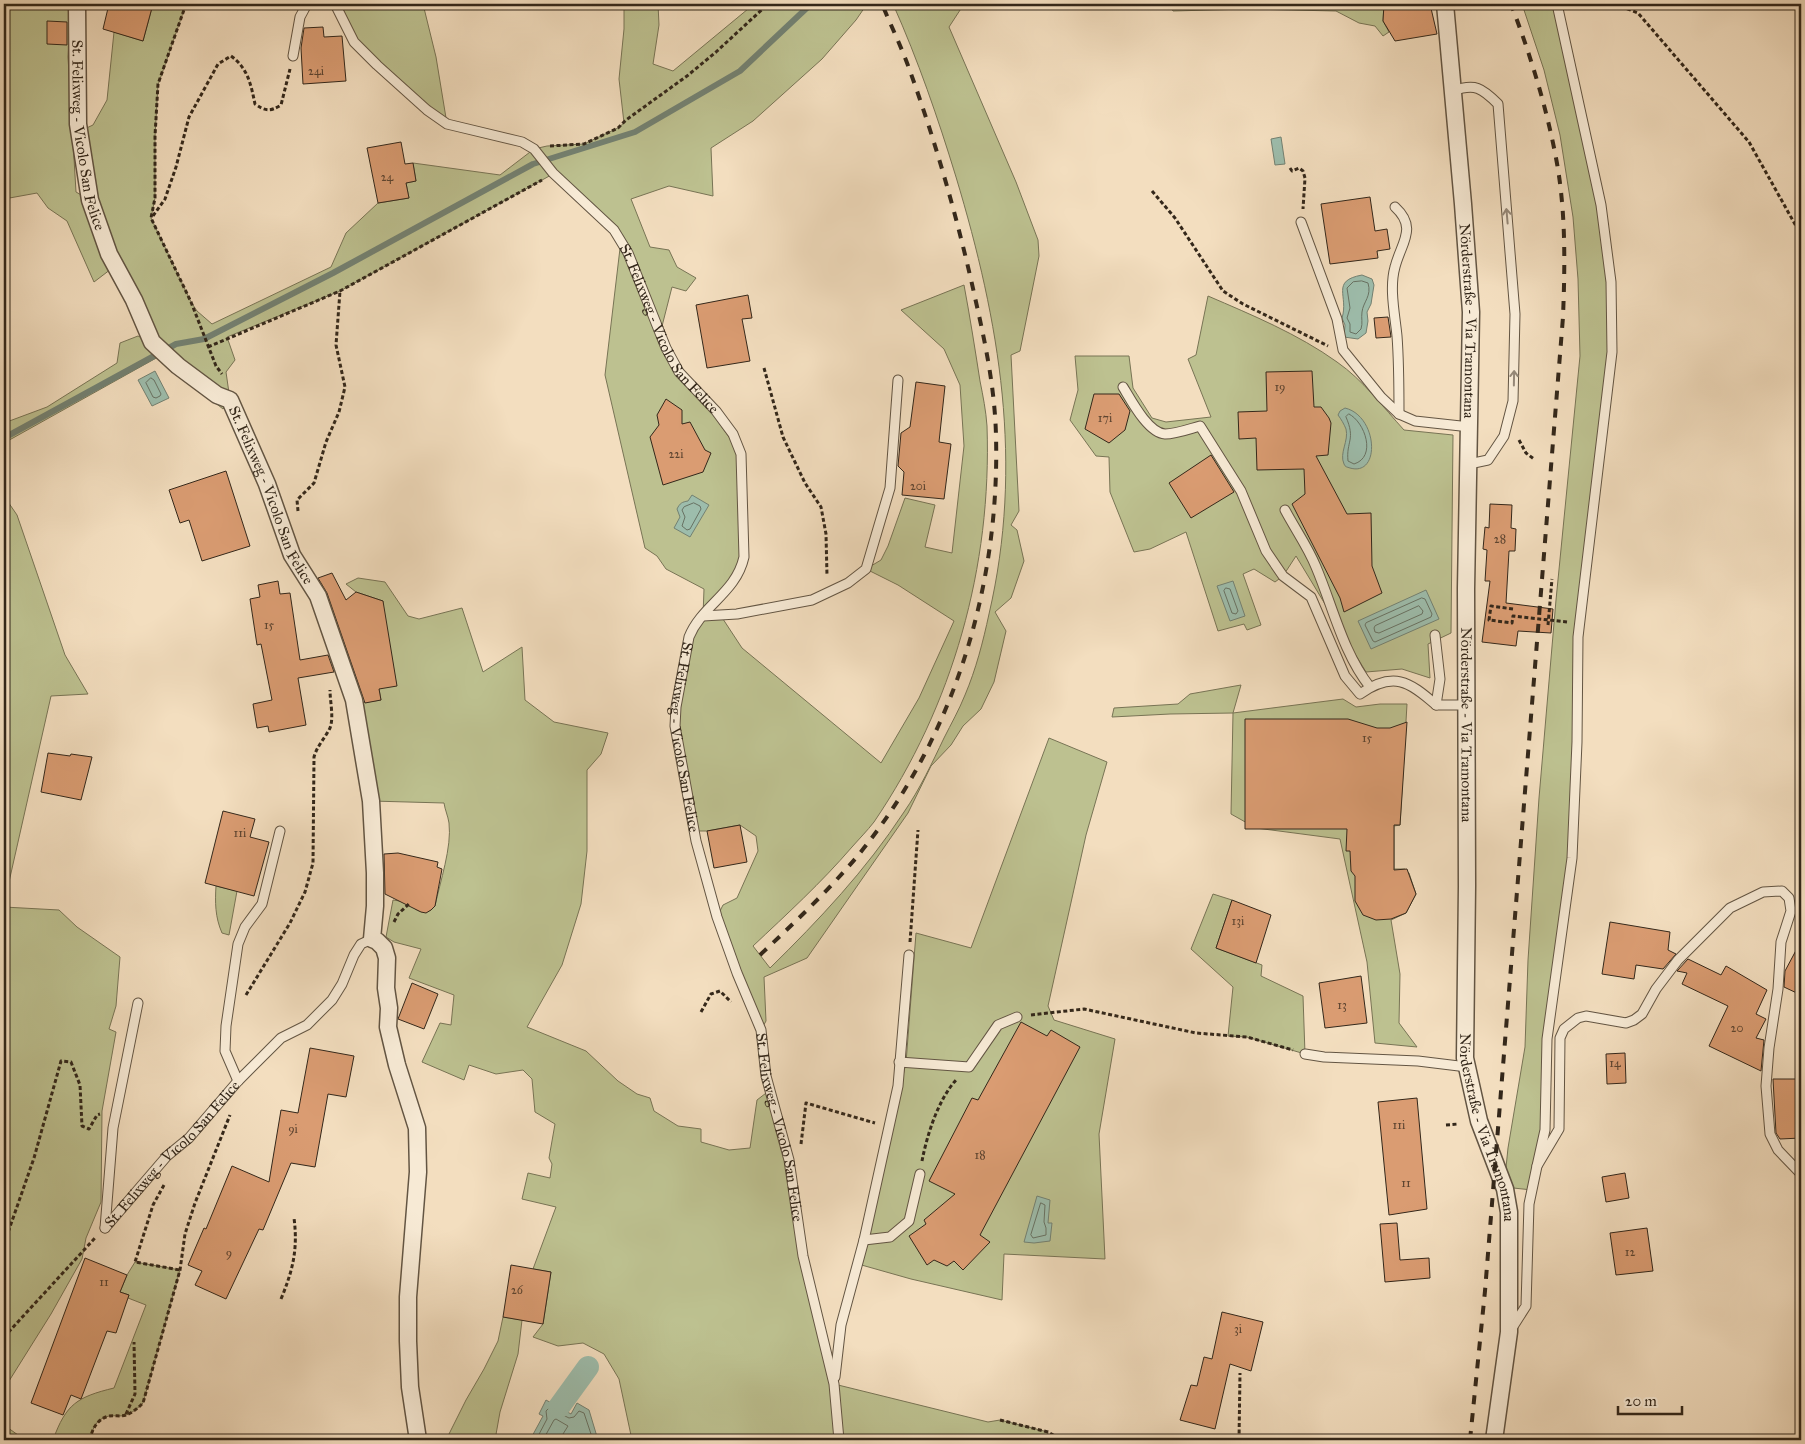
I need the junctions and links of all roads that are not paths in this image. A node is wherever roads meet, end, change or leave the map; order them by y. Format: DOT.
graph roads {
  1 [pos="77,4"];
  2 [pos="308,4"];
  3 [pos="334,4"];
  4 [pos="1445,4"];
  5 [pos="1557,4"];
  6 [pos="293,56"];
  7 [pos="1453,91"];
  8 [pos="1395,207"];
  9 [pos="1301,222"];
  10 [pos="898,380"];
  11 [pos="1123,387"];
  12 [pos="1399,414"];
  13 [pos="1470,427"];
  14 [pos="1469,464"];
  15 [pos="1284,510"];
  16 [pos="703,616"];
  17 [pos="1435,636"];
  18 [pos="1370,687"];
  19 [pos="1436,705"];
  20 [pos="1466,705"];
  21 [pos="280,831"];
  22 [pos="372,939"];
  23 [pos="910,955"];
  24 [pos="138,1003"];
  25 [pos="1017,1017"];
  26 [pos="1305,1054"];
  27 [pos="899,1062"];
  28 [pos="1467,1067"];
  29 [pos="238,1081"];
  30 [pos="1537,1166"];
  31 [pos="920,1174"];
  32 [pos="1801,1174"];
  33 [pos="864,1240"];
  34 [pos="1509,1332"];
  35 [pos="834,1384"];
  36 [pos="418,1440"];
  37 [pos="839,1440"];
  38 [pos="1494,1440"];
  1 -- 22 [label="street, St. Felixweg - Vicolo San Felice"];
  2 -- 6 [label="lane"];
  3 -- 16 [label="lane, St. Felixweg - Vicolo San Felice"];
  4 -- 7 [label="street, Nörderstraße - Via Tramontana"];
  5 -- 30 [label="lane"];
  7 -- 13 [label="street, Nörderstraße - Via Tramontana"];
  14 -- 7 [label="lane, one-way"];
  8 -- 12 [label="lane"];
  9 -- 12 [label="lane"];
  10 -- 16 [label="lane"];
  11 -- 18 [label="lane"];
  12 -- 13 [label="lane"];
  13 -- 14 [label="street, Nörderstraße - Via Tramontana"];
  14 -- 20 [label="street, Nörderstraße - Via Tramontana"];
  15 -- 18 [label="lane"];
  16 -- 35 [label="lane, St. Felixweg - Vicolo San Felice"];
  17 -- 19 [label="lane"];
  18 -- 19 [label="lane"];
  19 -- 20 [label="lane"];
  20 -- 28 [label="street, Nörderstraße - Via Tramontana"];
  21 -- 29 [label="lane"];
  22 -- 29 [label="lane, St. Felixweg - Vicolo San Felice"];
  22 -- 36 [label="street"];
  23 -- 27 [label="lane, St. Felixweg - Vicolo San Felice"];
  24 -- 29 [label="lane, St. Felixweg - Vicolo San Felice"];
  25 -- 27 [label="lane"];
  26 -- 28 [label="lane"];
  27 -- 33 [label="lane, St. Felixweg - Vicolo San Felice"];
  28 -- 34 [label="street, Nörderstraße - Via Tramontana"];
  30 -- 32 [label="lane"];
  30 -- 34 [label="lane"];
  31 -- 33 [label="lane"];
  33 -- 35 [label="lane, St. Felixweg - Vicolo San Felice"];
  34 -- 38 [label="street, Nörderstraße - Via Tramontana"];
  35 -- 37 [label="lane, St. Felixweg - Vicolo San Felice"];
}
